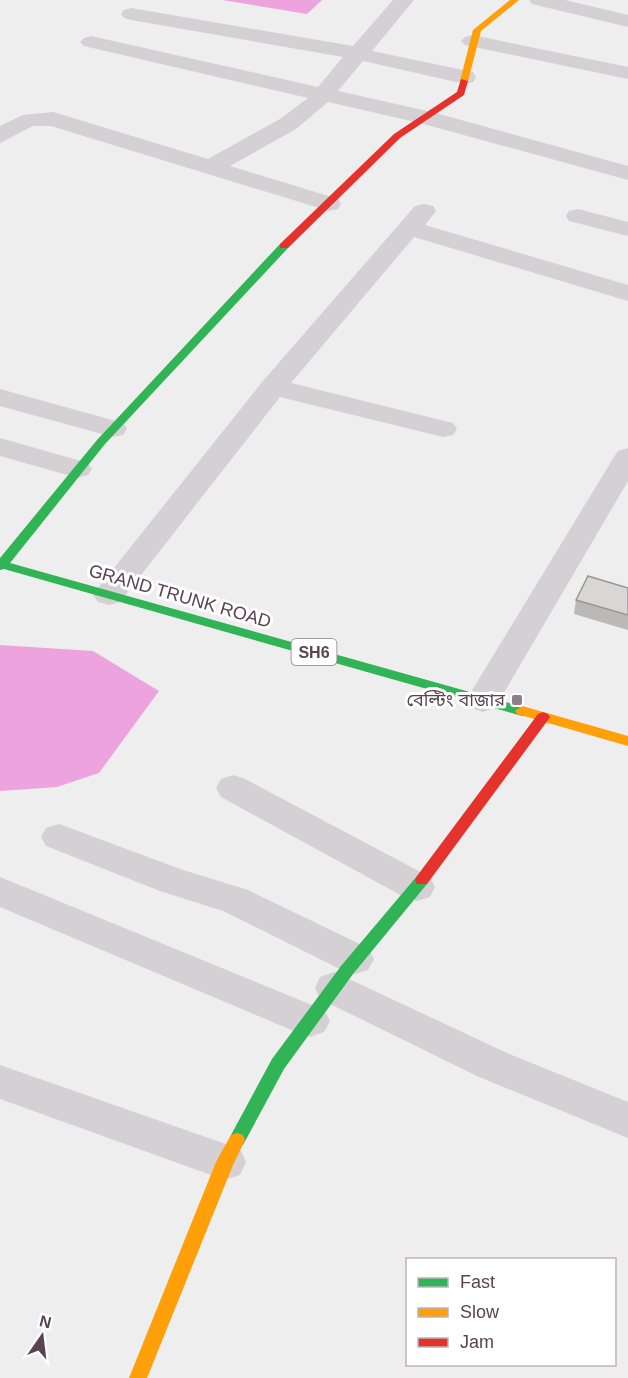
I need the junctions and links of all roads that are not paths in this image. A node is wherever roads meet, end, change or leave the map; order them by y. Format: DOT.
graph roads {
  1 [pos="404,0"];
  2 [pos="515,0"];
  3 [pos="538,0"];
  4 [pos="130,14"];
  5 [pos="628,21"];
  6 [pos="472,41"];
  7 [pos="91,42"];
  8 [pos="357,54"];
  9 [pos="628,73"];
  10 [pos="465,77"];
  11 [pos="324,94"];
  12 [pos="424,117"];
  13 [pos="0,136"];
  14 [pos="211,167"];
  15 [pos="628,173"];
  16 [pos="329,204"];
  17 [pos="578,216"];
  18 [pos="628,229"];
  19 [pos="628,293"];
  20 [pos="273,387"];
  21 [pos="0,397"];
  22 [pos="113,429"];
  23 [pos="443,429"];
  24 [pos="0,447"];
  25 [pos="628,458"];
  26 [pos="78,469"];
  27 [pos="0,564"];
  28 [pos="109,594"];
  29 [pos="483,700"];
  30 [pos="543,717"];
  31 [pos="628,741"];
  32 [pos="233,788"];
  33 [pos="59,837"];
  34 [pos="417,888"];
  35 [pos="0,891"];
  36 [pos="345,974"];
  37 [pos="310,1021"];
  38 [pos="0,1082"];
  39 [pos="628,1120"];
  40 [pos="225,1162"];
  41 [pos="138,1378"];
  1 -- 8 [label="street"];
  2 -- 6 [label="street"];
  3 -- 5 [label="street"];
  4 -- 8 [label="street"];
  6 -- 9 [label="street"];
  6 -- 10 [label="street"];
  7 -- 11 [label="street"];
  8 -- 10 [label="street"];
  8 -- 11 [label="street"];
  10 -- 12 [label="street"];
  11 -- 12 [label="street"];
  11 -- 14 [label="street"];
  12 -- 15 [label="street"];
  12 -- 16 [label="street"];
  13 -- 14 [label="street"];
  14 -- 16 [label="street"];
  16 -- 22 [label="street"];
  17 -- 18 [label="street"];
  19 -- 20 [label="street"];
  20 -- 23 [label="street"];
  20 -- 28 [label="street"];
  21 -- 22 [label="street"];
  22 -- 26 [label="street"];
  24 -- 26 [label="street"];
  25 -- 29 [label="street"];
  26 -- 27 [label="street"];
  27 -- 28 [label="street, GRAND TRUNK ROAD / SH6"];
  28 -- 29 [label="street, GRAND TRUNK ROAD / SH6"];
  29 -- 30 [label="street, GRAND TRUNK ROAD / SH6"];
  30 -- 31 [label="street, GRAND TRUNK ROAD / SH6"];
  30 -- 34 [label="street"];
  32 -- 34 [label="street"];
  33 -- 36 [label="street"];
  34 -- 36 [label="street"];
  35 -- 37 [label="street"];
  36 -- 37 [label="street"];
  36 -- 39 [label="street"];
  37 -- 40 [label="street"];
  38 -- 40 [label="street"];
  40 -- 41 [label="street"];
}
